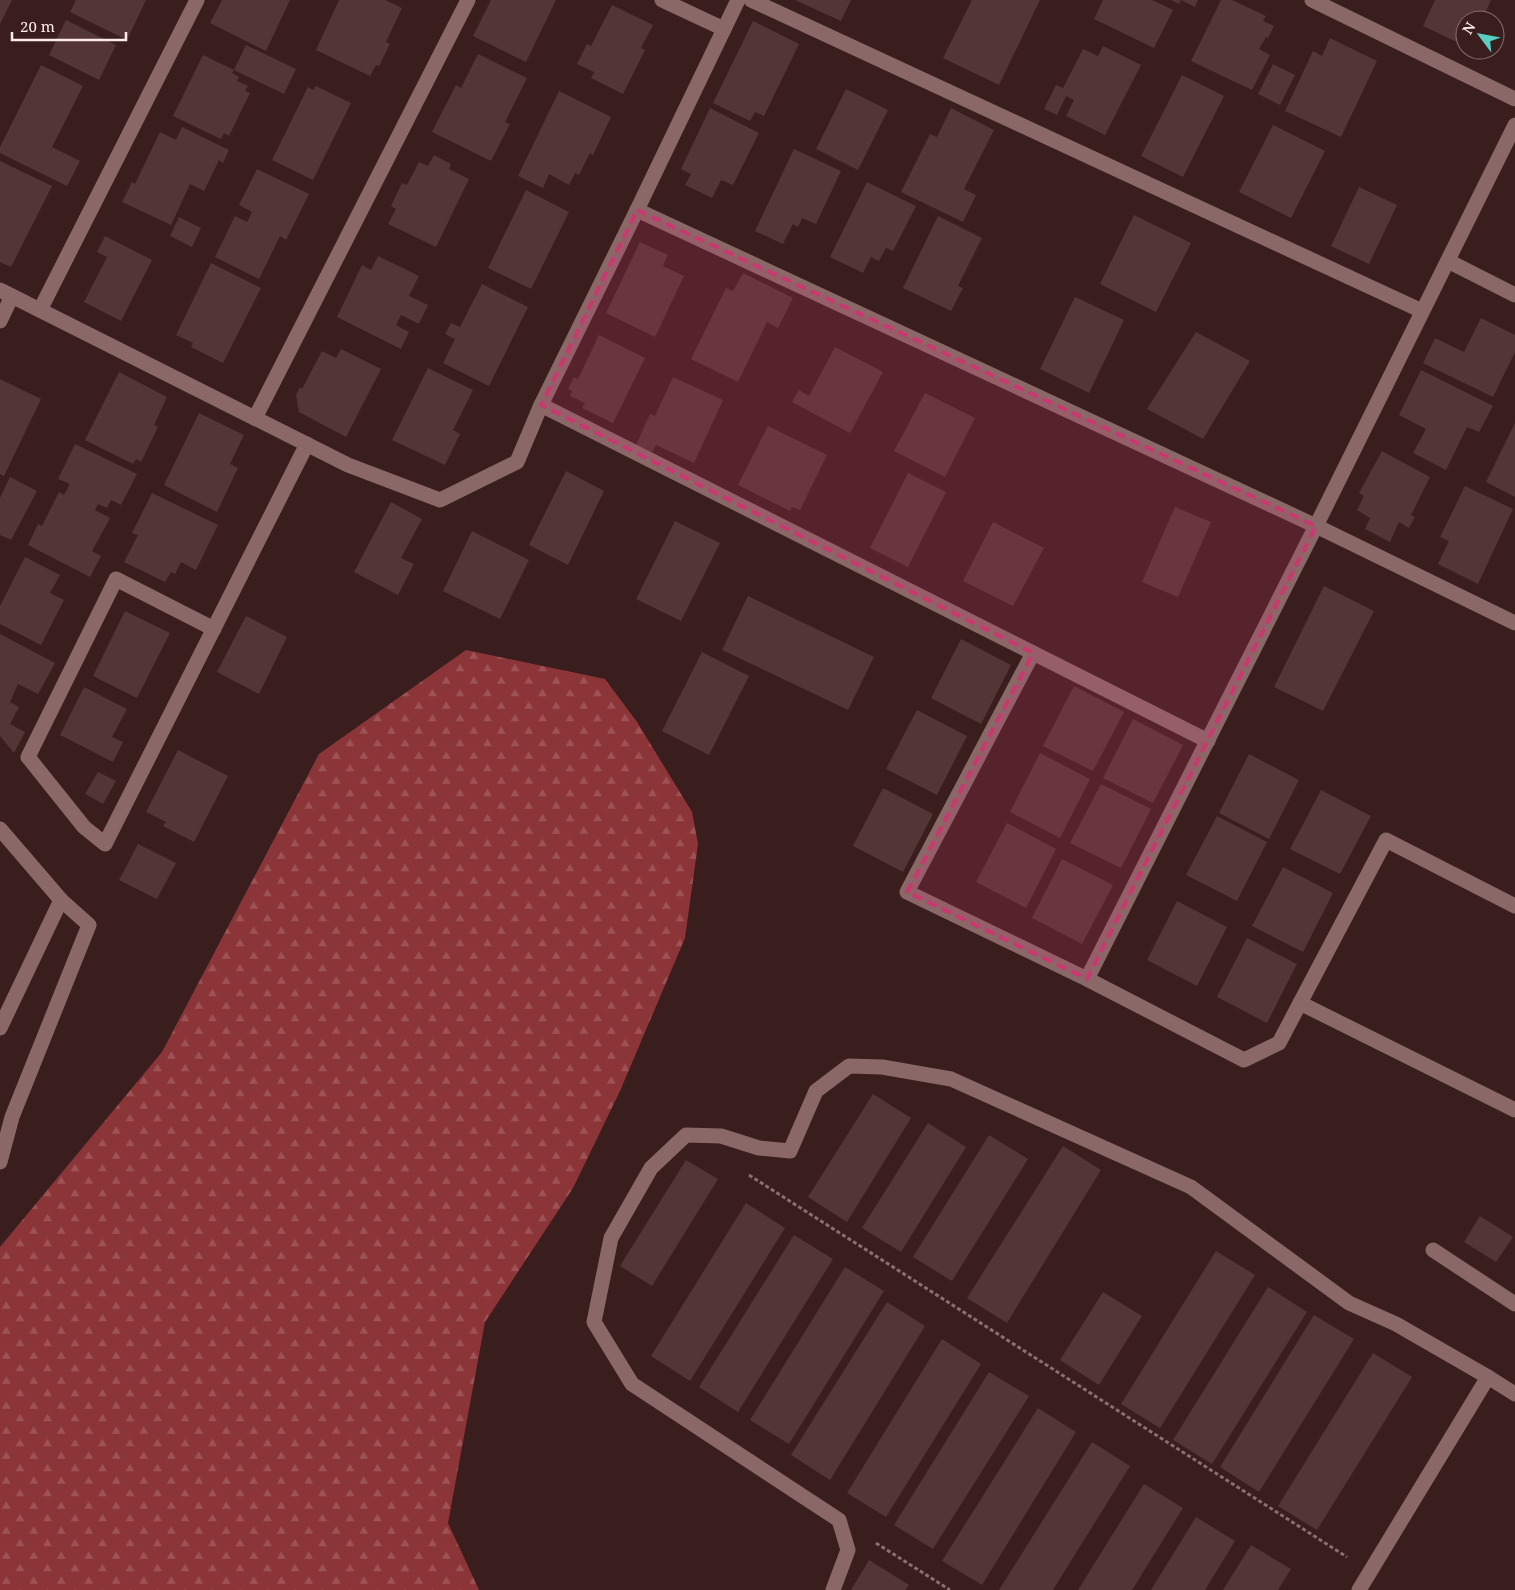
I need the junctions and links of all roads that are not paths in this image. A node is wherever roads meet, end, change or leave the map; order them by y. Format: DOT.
graph roads {
  1 [pos="197,0"];
  2 [pos="468,0"];
  3 [pos="662,0"];
  4 [pos="738,0"];
  5 [pos="751,0"];
  6 [pos="1312,0"];
  7 [pos="724,29"];
  8 [pos="1515,99"];
  9 [pos="1515,125"];
  10 [pos="637,210"];
  11 [pos="1448,261"];
  12 [pos="6,293"];
  13 [pos="1515,295"];
  14 [pos="40,310"];
  15 [pos="1422,311"];
  16 [pos="0,321"];
  17 [pos="540,404"];
  18 [pos="255,418"];
  19 [pos="307,444"];
  20 [pos="1316,526"];
  21 [pos="1515,623"];
  22 [pos="214,629"];
  23 [pos="1033,652"];
  24 [pos="1208,740"];
  25 [pos="0,829"];
  26 [pos="61,900"];
  27 [pos="1515,906"];
  28 [pos="1087,979"];
  29 [pos="1300,1004"];
  30 [pos="0,1028"];
  31 [pos="1515,1110"];
  32 [pos="0,1162"];
  33 [pos="1433,1250"];
  34 [pos="1515,1304"];
  35 [pos="1488,1378"];
  36 [pos="1515,1394"];
  37 [pos="833,1590"];
  38 [pos="1359,1590"];
  1 -- 14 [label="street"];
  2 -- 18 [label="street"];
  3 -- 7 [label="street"];
  4 -- 7 [label="street"];
  5 -- 15 [label="street"];
  6 -- 8 [label="street"];
  7 -- 10 [label="street"];
  9 -- 11 [label="street"];
  10 -- 17 [label="street"];
  10 -- 20 [label="street"];
  11 -- 13 [label="street"];
  11 -- 15 [label="street"];
  12 -- 14 [label="street"];
  12 -- 16 [label="street"];
  14 -- 18 [label="street"];
  15 -- 20 [label="street"];
  17 -- 19 [label="street"];
  17 -- 23 [label="street"];
  18 -- 19 [label="street"];
  19 -- 22 [label="street"];
  20 -- 21 [label="street"];
  20 -- 24 [label="street"];
  22 -- 22 [label="street"];
  23 -- 24 [label="street"];
  23 -- 28 [label="street"];
  24 -- 28 [label="street"];
  25 -- 26 [label="street"];
  26 -- 30 [label="street"];
  26 -- 32 [label="street"];
  27 -- 29 [label="street"];
  28 -- 29 [label="street"];
  29 -- 31 [label="street"];
  33 -- 34 [label="street"];
  35 -- 36 [label="street"];
  35 -- 37 [label="street"];
  35 -- 38 [label="street"];
}
